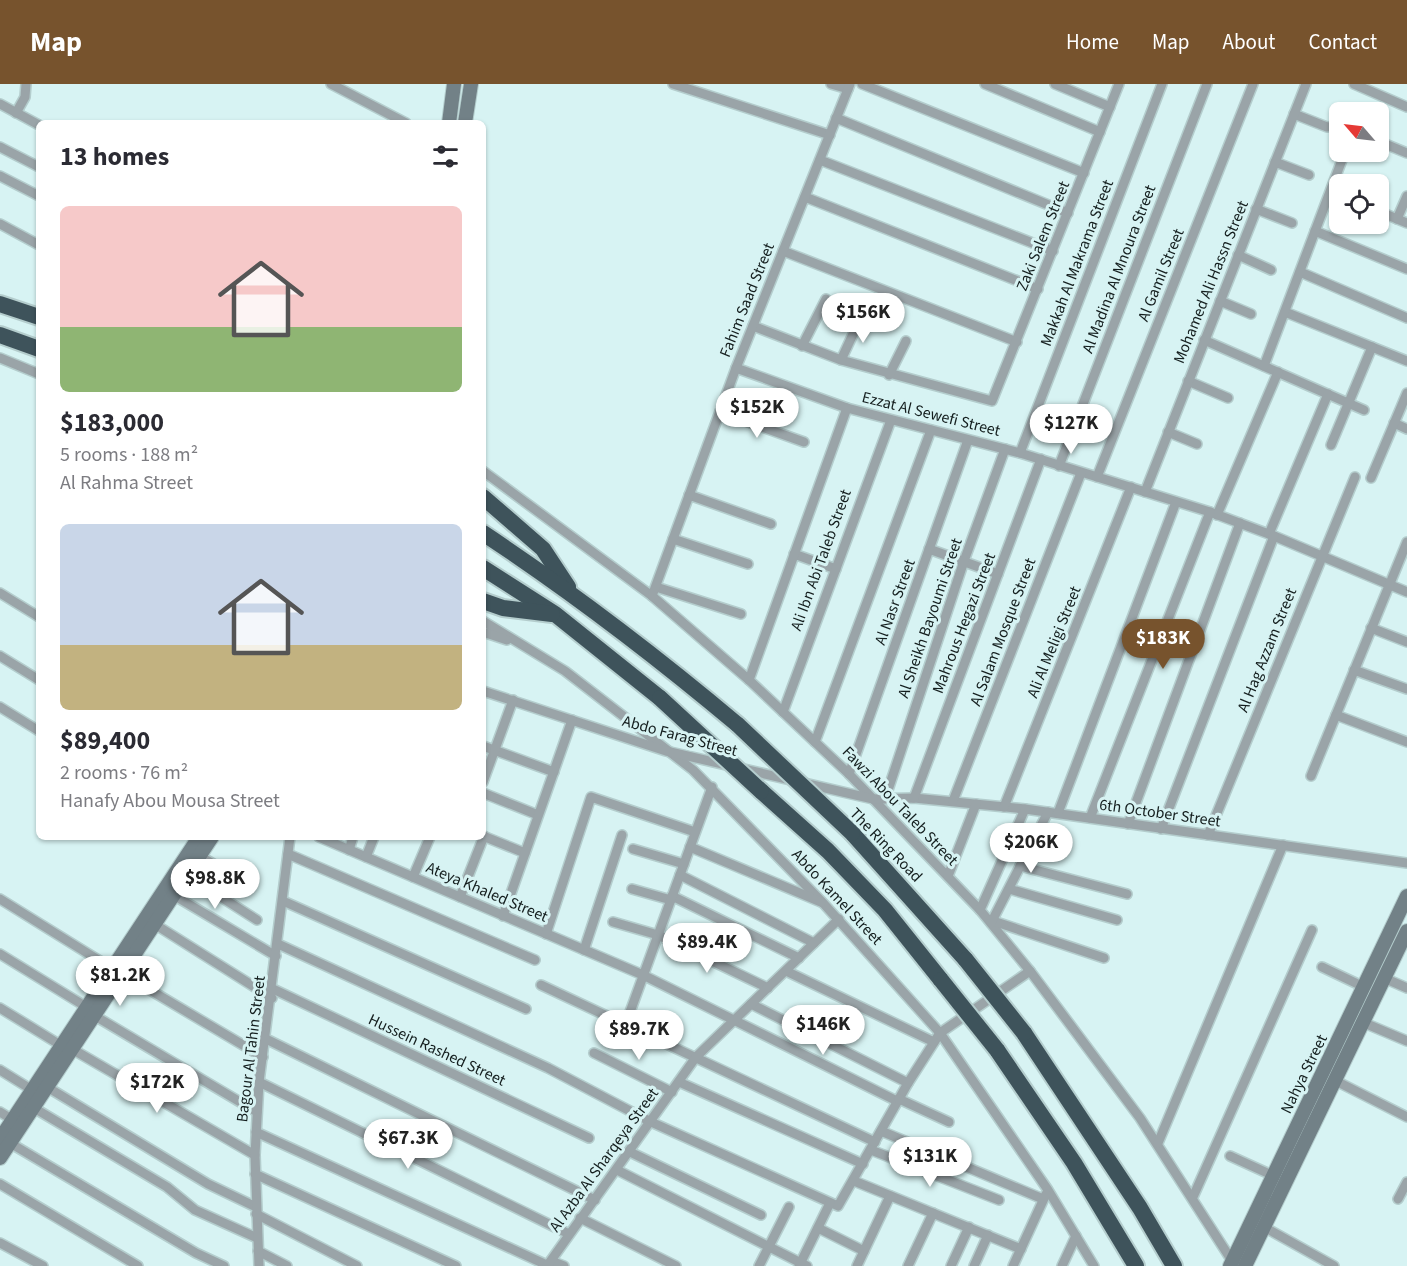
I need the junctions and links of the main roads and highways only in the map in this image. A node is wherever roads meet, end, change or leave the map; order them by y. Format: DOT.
graph roads {
  1 [pos="454,84"];
  2 [pos="471,84"];
  3 [pos="449,120"];
  4 [pos="465,120"];
  5 [pos="0,304"];
  6 [pos="36,316"];
  7 [pos="0,335"];
  8 [pos="36,348"];
  9 [pos="486,500"];
  10 [pos="486,535"];
  11 [pos="486,570"];
  12 [pos="570,591"];
  13 [pos="486,602"];
  14 [pos="555,614"];
  15 [pos="197,840"];
  16 [pos="210,840"];
  17 [pos="1407,896"];
  18 [pos="1407,931"];
  19 [pos="118,972"];
  20 [pos="1344,1045"];
  21 [pos="39,1095"];
  22 [pos="5,1141"];
  23 [pos="0,1158"];
  24 [pos="1236,1265"];
  25 [pos="1136,1266"];
  26 [pos="1174,1266"];
  1 -- 3 [label="main road"];
  2 -- 4 [label="main road"];
  5 -- 6 [label="highway"];
  7 -- 8 [label="highway"];
  9 -- 12 [label="highway"];
  10 -- 12 [label="highway, The Ring Road"];
  11 -- 14 [label="highway"];
  12 -- 26 [label="highway, The Ring Road, bridge"];
  13 -- 14 [label="highway"];
  14 -- 25 [label="highway, bridge"];
  15 -- 19 [label="main road"];
  16 -- 19 [label="main road"];
  17 -- 20 [label="main road, Nahya Street"];
  18 -- 20 [label="main road, Nahya Street"];
  19 -- 21 [label="main road"];
  20 -- 24 [label="main road, Nahya Street"];
  20 -- 24 [label="main road, Nahya Street"];
  21 -- 22 [label="main road"];
  21 -- 22 [label="main road"];
  22 -- 23 [label="main road"];
}
